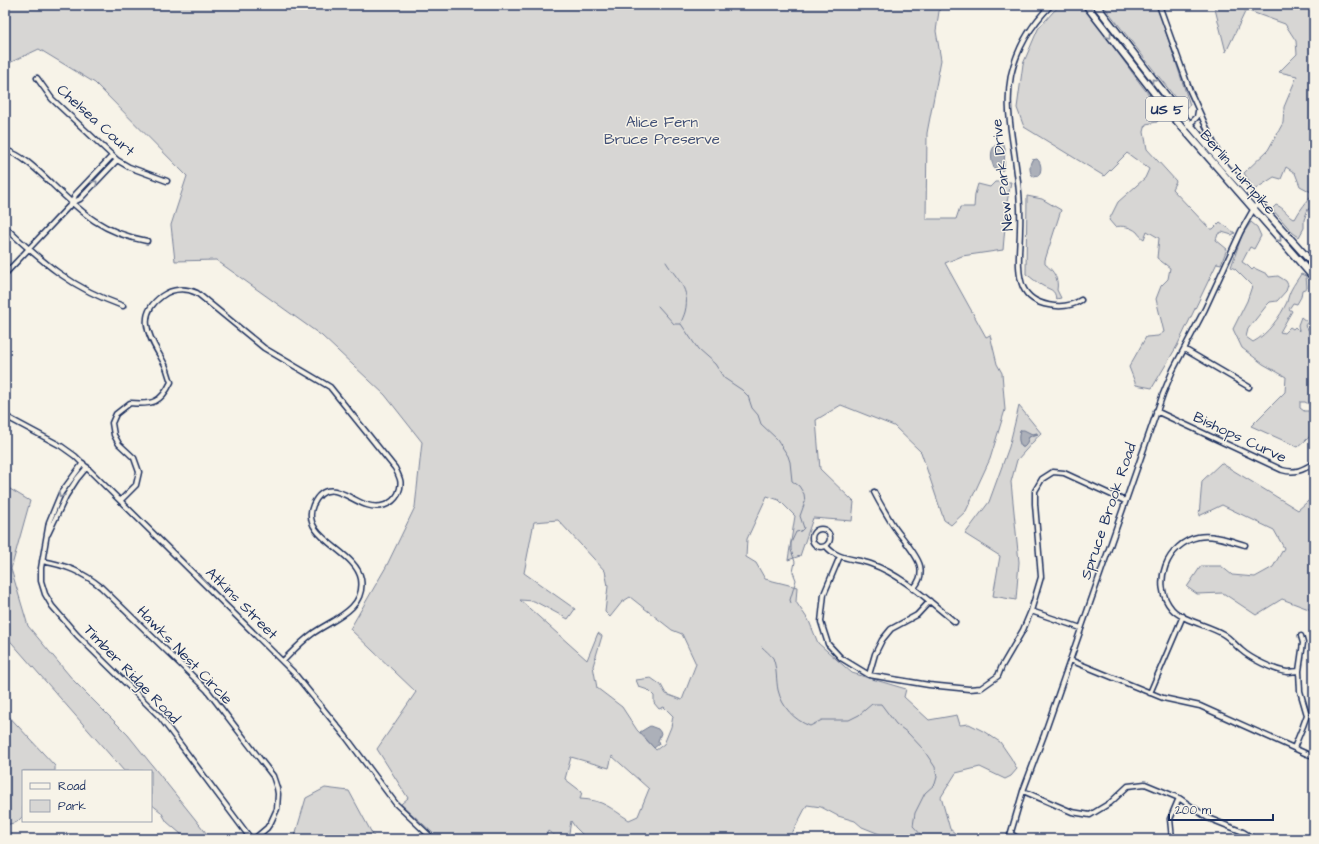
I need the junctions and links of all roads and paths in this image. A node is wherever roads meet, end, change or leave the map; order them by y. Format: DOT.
graph roads {
  1 [pos="1051,5"];
  2 [pos="1086,5"];
  3 [pos="1096,5"];
  4 [pos="1159,5"];
  5 [pos="37,78"];
  6 [pos="1196,107"];
  7 [pos="1190,124"];
  8 [pos="1184,130"];
  9 [pos="5,150"];
  10 [pos="112,156"];
  11 [pos="116,160"];
  12 [pos="1224,165"];
  13 [pos="167,181"];
  14 [pos="72,203"];
  15 [pos="1258,204"];
  16 [pos="1253,210"];
  17 [pos="5,227"];
  18 [pos="148,241"];
  19 [pos="28,249"];
  20 [pos="1314,265"];
  21 [pos="5,274"];
  22 [pos="1314,278"];
  23 [pos="1081,300"];
  24 [pos="123,306"];
  25 [pos="1184,349"];
  26 [pos="1249,387"];
  27 [pos="1156,412"];
  28 [pos="5,416"];
  29 [pos="83,462"];
  30 [pos="1314,463"];
  31 [pos="87,467"];
  32 [pos="874,492"];
  33 [pos="121,500"];
  34 [pos="1125,501"];
  35 [pos="47,536"];
  36 [pos="1245,545"];
  37 [pos="826,546"];
  38 [pos="840,556"];
  39 [pos="42,561"];
  40 [pos="913,589"];
  41 [pos="930,602"];
  42 [pos="1031,611"];
  43 [pos="1183,616"];
  44 [pos="955,622"];
  45 [pos="1081,628"];
  46 [pos="1301,636"];
  47 [pos="1070,660"];
  48 [pos="283,661"];
  49 [pos="1299,671"];
  50 [pos="869,675"];
  51 [pos="1150,693"];
  52 [pos="1294,748"];
  53 [pos="1314,756"];
  54 [pos="1023,791"];
  55 [pos="1179,798"];
  56 [pos="1011,834"];
  57 [pos="250,839"];
  58 [pos="254,839"];
  59 [pos="433,839"];
  60 [pos="1010,839"];
  61 [pos="1019,839"];
  62 [pos="1172,839"];
  63 [pos="1254,839"];
  1 -- 23 [label="street, New Park Drive"];
  2 -- 8 [label="highway, Berlin Turnpike / US 5, one-way"];
  7 -- 3 [label="highway, Berlin Turnpike / US 5, one-way"];
  4 -- 6 [label="street"];
  5 -- 10 [label="street, Chelsea Court"];
  6 -- 7 [label="street"];
  6 -- 12 [label="street"];
  7 -- 8 [label="street"];
  7 -- 12 [label="highway, Berlin Turnpike / US 5"];
  8 -- 16 [label="highway, Berlin Turnpike / US 5"];
  9 -- 14 [label="street"];
  10 -- 11 [label="street, Chelsea Court"];
  10 -- 14 [label="street"];
  11 -- 13 [label="street, Chelsea Court"];
  14 -- 11 [label="street, one-way"];
  12 -- 15 [label="highway, Berlin Turnpike / US 5"];
  14 -- 18 [label="street"];
  14 -- 19 [label="street"];
  15 -- 16 [label="street, Spruce Brook Road"];
  15 -- 20 [label="highway, Berlin Turnpike / US 5"];
  16 -- 22 [label="highway, Berlin Turnpike / US 5, one-way"];
  16 -- 25 [label="street, Spruce Brook Road"];
  17 -- 19 [label="street"];
  19 -- 21 [label="street"];
  19 -- 24 [label="street"];
  25 -- 26 [label="street"];
  25 -- 27 [label="street, Spruce Brook Road"];
  27 -- 30 [label="street, Bishops Curve"];
  27 -- 34 [label="street, Spruce Brook Road"];
  28 -- 29 [label="street, Atkins Street"];
  29 -- 31 [label="street, Atkins Street"];
  29 -- 35 [label="street, Timber Ridge Road, one-way"];
  31 -- 33 [label="street, Atkins Street"];
  31 -- 35 [label="street, Timber Ridge Road"];
  32 -- 40 [label="street"];
  33 -- 48 [label="street, Atkins Street"];
  33 -- 48 [label="street"];
  34 -- 42 [label="street"];
  34 -- 45 [label="street, Spruce Brook Road"];
  35 -- 39 [label="street, Timber Ridge Road"];
  36 -- 43 [label="street"];
  37 -- 37 [label="street"];
  37 -- 38 [label="street"];
  38 -- 40 [label="street"];
  38 -- 50 [label="street"];
  39 -- 57 [label="street, Timber Ridge Road"];
  39 -- 58 [label="street, Hawks Nest Circle"];
  40 -- 41 [label="street"];
  41 -- 44 [label="street"];
  41 -- 50 [label="street"];
  42 -- 45 [label="street"];
  42 -- 50 [label="street"];
  43 -- 49 [label="street"];
  43 -- 51 [label="street"];
  45 -- 47 [label="street, Spruce Brook Road"];
  46 -- 49 [label="street"];
  47 -- 51 [label="street"];
  47 -- 54 [label="street, Spruce Brook Road"];
  48 -- 59 [label="street, Atkins Street"];
  49 -- 52 [label="street"];
  51 -- 52 [label="street"];
  52 -- 53 [label="street"];
  54 -- 55 [label="street"];
  54 -- 56 [label="street, Spruce Brook Road"];
  55 -- 62 [label="street"];
  55 -- 63 [label="street"];
  56 -- 60 [label="street, Spruce Brook Road"];
  56 -- 61 [label="street"];
}
